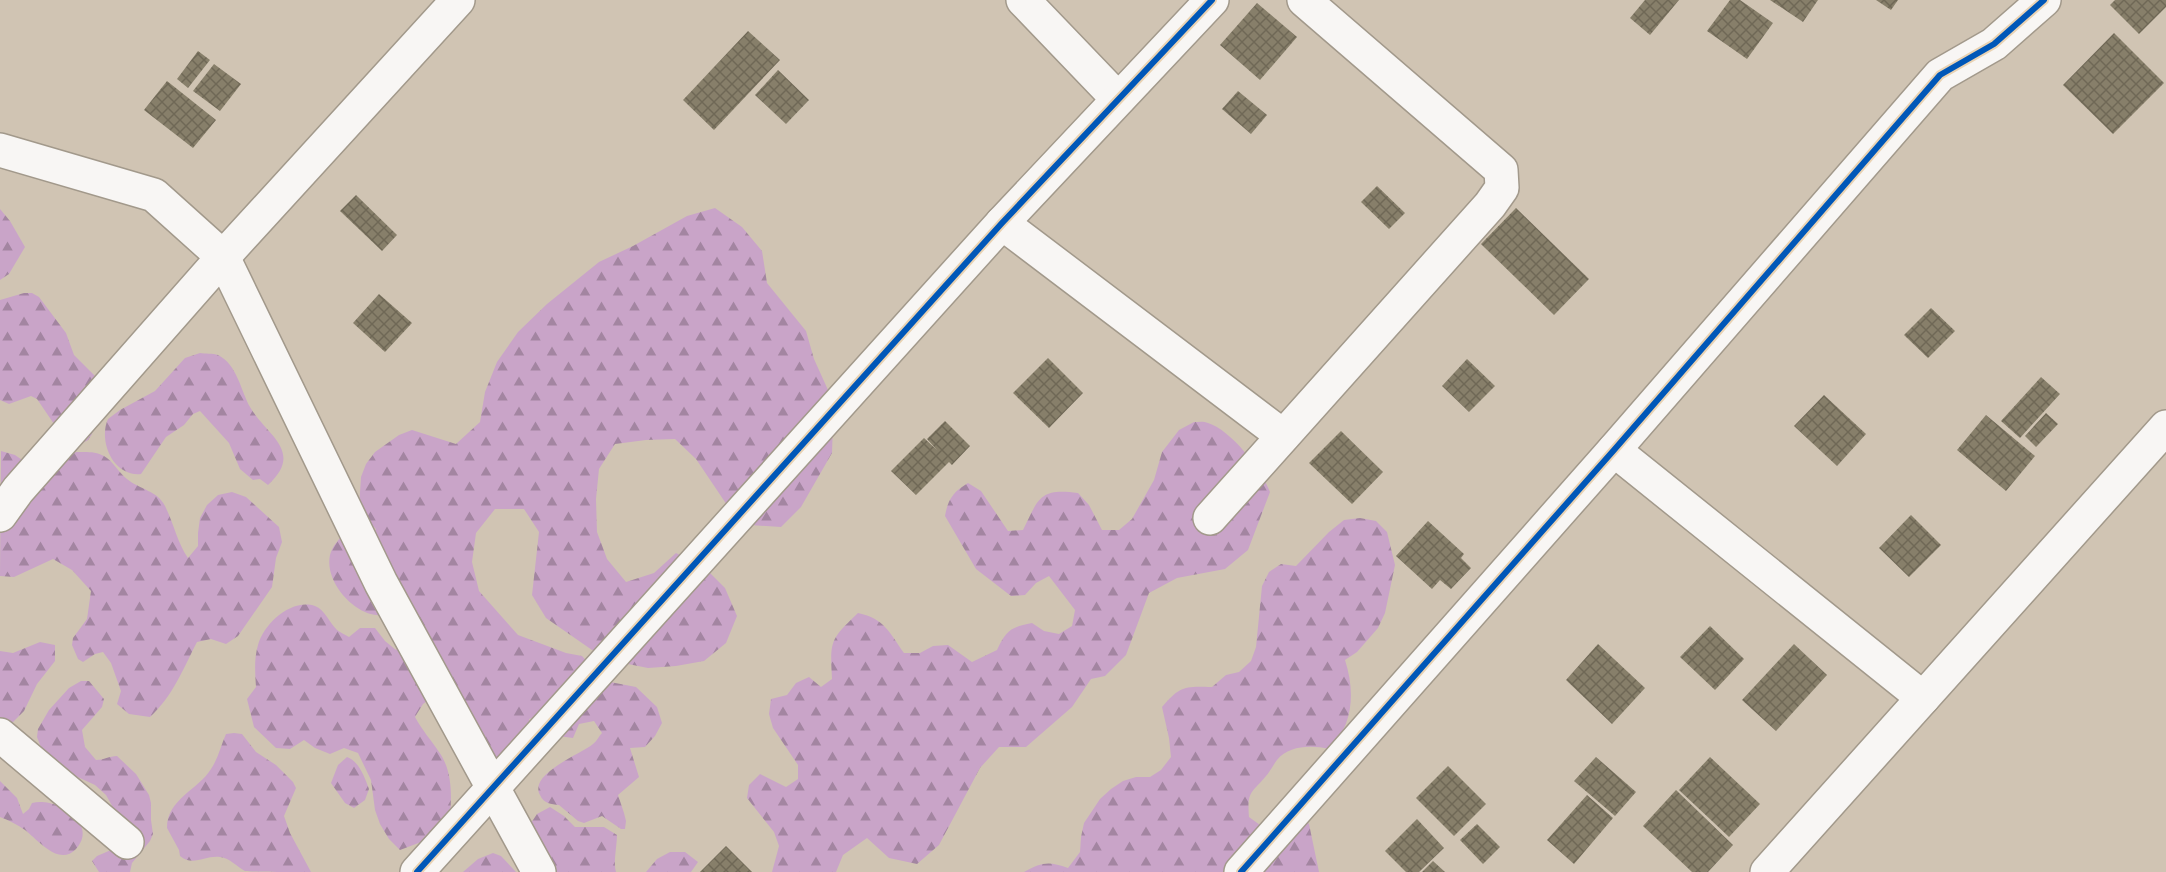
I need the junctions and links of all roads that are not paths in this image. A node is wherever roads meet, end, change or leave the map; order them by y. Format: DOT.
graph roads {
  1 [pos="458,0"];
  2 [pos="1023,0"];
  3 [pos="1212,0"];
  4 [pos="1304,0"];
  5 [pos="2044,0"];
  6 [pos="1118,99"];
  7 [pos="0,150"];
  8 [pos="1002,223"];
  9 [pos="223,257"];
  10 [pos="2166,427"];
  11 [pos="1282,436"];
  12 [pos="1614,450"];
  13 [pos="0,514"];
  14 [pos="1210,518"];
  15 [pos="1923,699"];
  16 [pos="0,735"];
  17 [pos="492,786"];
  18 [pos="127,842"];
  19 [pos="417,872"];
  20 [pos="539,872"];
  21 [pos="1240,872"];
  22 [pos="1767,872"];
  1 -- 9 [label="street"];
  2 -- 6 [label="street"];
  3 -- 6 [label="street"];
  4 -- 11 [label="street"];
  5 -- 12 [label="street"];
  6 -- 8 [label="street"];
  7 -- 9 [label="street"];
  8 -- 11 [label="street"];
  8 -- 17 [label="street"];
  9 -- 13 [label="street"];
  9 -- 17 [label="street"];
  10 -- 15 [label="street"];
  11 -- 14 [label="street"];
  12 -- 15 [label="street"];
  12 -- 21 [label="street"];
  15 -- 22 [label="street"];
  16 -- 18 [label="street"];
  17 -- 19 [label="street"];
  17 -- 20 [label="street"];
}
